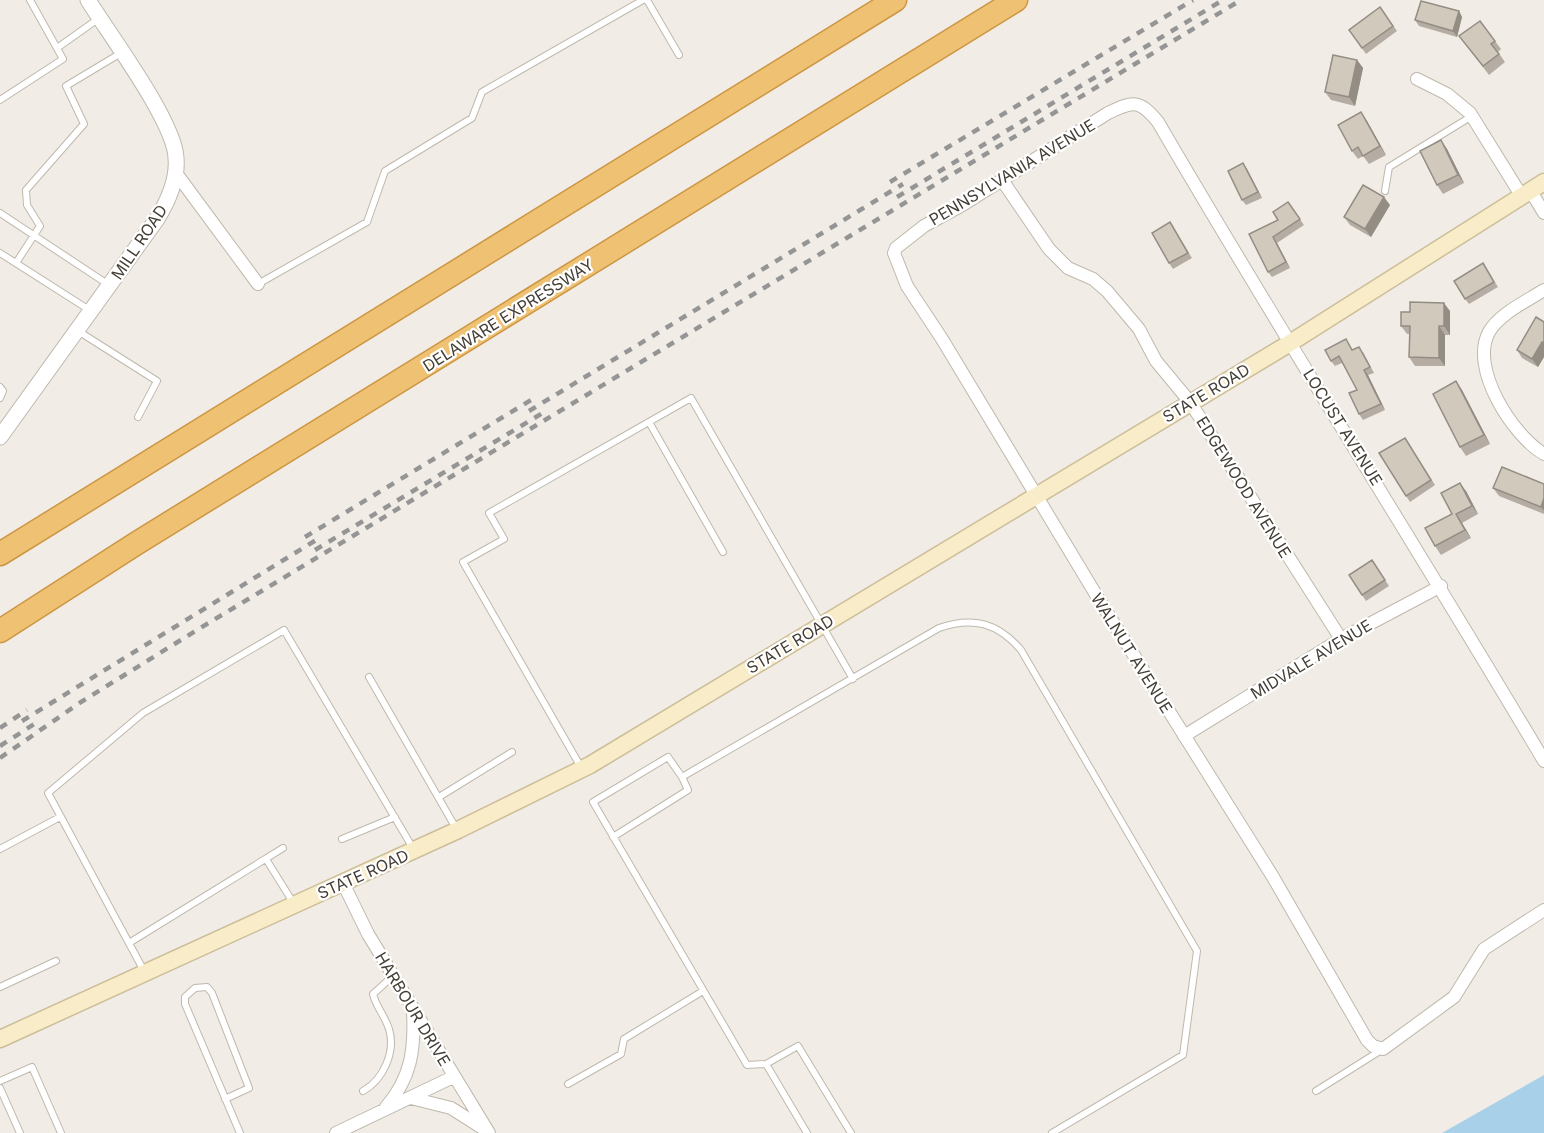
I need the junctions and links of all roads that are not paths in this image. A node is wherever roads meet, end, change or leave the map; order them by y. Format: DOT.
graph roads {
  1 [pos="30,0"];
  2 [pos="88,0"];
  3 [pos="645,0"];
  4 [pos="895,0"];
  5 [pos="1017,0"];
  6 [pos="99,18"];
  7 [pos="57,48"];
  8 [pos="121,53"];
  9 [pos="679,55"];
  10 [pos="1417,79"];
  11 [pos="0,100"];
  12 [pos="1133,103"];
  13 [pos="1472,116"];
  14 [pos="176,173"];
  15 [pos="1002,180"];
  16 [pos="1532,189"];
  17 [pos="1385,191"];
  18 [pos="0,213"];
  19 [pos="1544,213"];
  20 [pos="34,235"];
  21 [pos="896,248"];
  22 [pos="0,253"];
  23 [pos="16,263"];
  24 [pos="258,284"];
  25 [pos="110,286"];
  26 [pos="1544,290"];
  27 [pos="92,311"];
  28 [pos="78,331"];
  29 [pos="1290,343"];
  30 [pos="0,387"];
  31 [pos="0,398"];
  32 [pos="1190,402"];
  33 [pos="138,417"];
  34 [pos="649,422"];
  35 [pos="0,437"];
  36 [pos="1544,454"];
  37 [pos="1038,494"];
  38 [pos="723,552"];
  39 [pos="0,554"];
  40 [pos="1441,586"];
  41 [pos="822,625"];
  42 [pos="0,631"];
  43 [pos="1341,639"];
  44 [pos="369,676"];
  45 [pos="853,679"];
  46 [pos="1184,736"];
  47 [pos="512,752"];
  48 [pos="1544,761"];
  49 [pos="582,769"];
  50 [pos="682,777"];
  51 [pos="438,797"];
  52 [pos="60,817"];
  53 [pos="395,817"];
  54 [pos="458,830"];
  55 [pos="613,837"];
  56 [pos="342,839"];
  57 [pos="283,848"];
  58 [pos="0,849"];
  59 [pos="415,850"];
  60 [pos="266,859"];
  61 [pos="343,883"];
  62 [pos="294,904"];
  63 [pos="1544,910"];
  64 [pos="129,943"];
  65 [pos="56,961"];
  66 [pos="145,973"];
  67 [pos="393,975"];
  68 [pos="0,987"];
  69 [pos="703,991"];
  70 [pos="413,1008"];
  71 [pos="1,1037"];
  72 [pos="1383,1049"];
  73 [pos="766,1064"];
  74 [pos="453,1077"];
  75 [pos="0,1081"];
  76 [pos="568,1083"];
  77 [pos="0,1088"];
  78 [pos="363,1091"];
  79 [pos="1316,1091"];
  80 [pos="411,1098"];
  81 [pos="225,1099"];
  82 [pos="383,1111"];
  83 [pos="487,1132"];
  84 [pos="20,1133"];
  85 [pos="60,1133"];
  86 [pos="240,1133"];
  87 [pos="336,1133"];
  88 [pos="807,1133"];
  89 [pos="851,1133"];
  90 [pos="1052,1133"];
  1 -- 7 [label="lane"];
  2 -- 6 [label="street, MILL ROAD"];
  3 -- 9 [label="lane"];
  3 -- 24 [label="lane"];
  4 -- 39 [label="highway"];
  5 -- 42 [label="highway, DELAWARE EXPRESSWAY"];
  6 -- 7 [label="lane"];
  6 -- 8 [label="street, MILL ROAD"];
  7 -- 11 [label="lane"];
  8 -- 14 [label="street, MILL ROAD"];
  8 -- 20 [label="lane"];
  10 -- 13 [label="street"];
  12 -- 15 [label="street, PENNSYLVANIA AVENUE"];
  12 -- 29 [label="street, LOCUST AVENUE"];
  13 -- 16 [label="street"];
  13 -- 17 [label="lane"];
  14 -- 24 [label="street"];
  14 -- 25 [label="street, MILL ROAD"];
  15 -- 21 [label="street, PENNSYLVANIA AVENUE"];
  15 -- 32 [label="street, EDGEWOOD AVENUE"];
  16 -- 19 [label="street"];
  16 -- 29 [label="main road, STATE ROAD"];
  18 -- 20 [label="lane"];
  20 -- 23 [label="lane"];
  20 -- 25 [label="lane"];
  21 -- 37 [label="street, WALNUT AVENUE"];
  22 -- 23 [label="lane"];
  23 -- 27 [label="lane"];
  25 -- 27 [label="street, MILL ROAD"];
  26 -- 36 [label="street"];
  27 -- 28 [label="street, MILL ROAD"];
  28 -- 33 [label="lane"];
  28 -- 35 [label="street, MILL ROAD"];
  29 -- 32 [label="main road, STATE ROAD"];
  29 -- 40 [label="street, LOCUST AVENUE"];
  30 -- 31 [label="lane"];
  32 -- 37 [label="main road, STATE ROAD"];
  32 -- 43 [label="street, EDGEWOOD AVENUE"];
  34 -- 38 [label="lane"];
  34 -- 41 [label="lane"];
  34 -- 49 [label="lane"];
  37 -- 41 [label="main road, STATE ROAD"];
  37 -- 46 [label="street, WALNUT AVENUE"];
  40 -- 43 [label="street, MIDVALE AVENUE"];
  40 -- 48 [label="street, LOCUST AVENUE"];
  41 -- 45 [label="lane"];
  41 -- 49 [label="main road, STATE ROAD"];
  43 -- 46 [label="street, MIDVALE AVENUE"];
  44 -- 51 [label="lane"];
  45 -- 50 [label="lane"];
  45 -- 90 [label="lane"];
  46 -- 72 [label="street, WALNUT AVENUE"];
  47 -- 51 [label="lane"];
  49 -- 54 [label="main road, STATE ROAD"];
  50 -- 55 [label="lane"];
  50 -- 55 [label="lane"];
  51 -- 54 [label="lane"];
  52 -- 53 [label="lane"];
  52 -- 58 [label="lane"];
  52 -- 64 [label="lane"];
  53 -- 56 [label="lane"];
  53 -- 59 [label="lane"];
  54 -- 59 [label="main road, STATE ROAD"];
  55 -- 69 [label="lane"];
  57 -- 60 [label="lane"];
  59 -- 61 [label="main road, STATE ROAD"];
  60 -- 62 [label="lane"];
  60 -- 64 [label="lane"];
  61 -- 62 [label="main road, STATE ROAD"];
  61 -- 67 [label="street, HARBOUR DRIVE"];
  62 -- 66 [label="main road, STATE ROAD"];
  63 -- 72 [label="street"];
  64 -- 66 [label="lane"];
  65 -- 68 [label="lane"];
  66 -- 71 [label="main road, STATE ROAD"];
  67 -- 70 [label="street, HARBOUR DRIVE"];
  67 -- 78 [label="lane"];
  69 -- 73 [label="lane"];
  69 -- 76 [label="lane"];
  70 -- 74 [label="street, HARBOUR DRIVE"];
  70 -- 82 [label="street"];
  72 -- 79 [label="lane"];
  73 -- 88 [label="lane"];
  73 -- 89 [label="lane"];
  74 -- 80 [label="street"];
  74 -- 83 [label="street, HARBOUR DRIVE"];
  75 -- 85 [label="lane"];
  77 -- 84 [label="lane"];
  80 -- 82 [label="street"];
  80 -- 83 [label="street"];
  81 -- 81 [label="lane"];
  81 -- 86 [label="lane"];
  82 -- 87 [label="street"];
}
